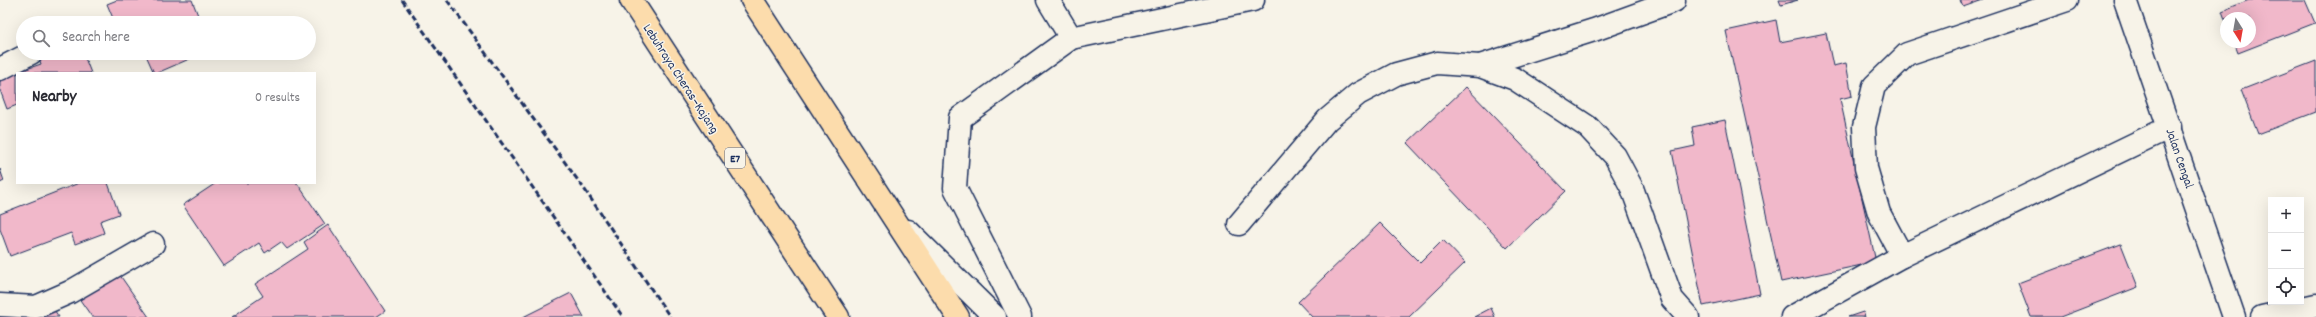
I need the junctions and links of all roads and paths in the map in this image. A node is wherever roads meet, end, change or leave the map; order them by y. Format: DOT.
graph roads {
  1 [pos="632,0"];
  2 [pos="752,0"];
  3 [pos="1048,0"];
  4 [pos="1253,0"];
  5 [pos="2067,0"];
  6 [pos="2125,0"];
  7 [pos="1674,1"];
  8 [pos="1071,38"];
  9 [pos="17,60"];
  10 [pos="1480,66"];
  11 [pos="0,69"];
  12 [pos="2170,127"];
  13 [pos="889,212"];
  14 [pos="1239,224"];
  15 [pos="153,244"];
  16 [pos="1902,256"];
  17 [pos="0,305"];
  18 [pos="2316,305"];
  19 [pos="838,317"];
  20 [pos="958,317"];
  21 [pos="995,317"];
  22 [pos="1020,317"];
  23 [pos="1688,317"];
  24 [pos="1792,317"];
  25 [pos="2234,317"];
  26 [pos="2262,317"];
  1 -- 19 [label="highway, Lebuhraya Cheras–Kajang / E7"];
  2 -- 13 [label="highway"];
  3 -- 8 [label="street"];
  4 -- 8 [label="street"];
  5 -- 16 [label="street"];
  6 -- 12 [label="street, Jalan Cengal"];
  7 -- 10 [label="street"];
  8 -- 22 [label="street"];
  9 -- 11 [label="street"];
  10 -- 14 [label="street"];
  10 -- 23 [label="street"];
  12 -- 16 [label="street"];
  12 -- 25 [label="street, Jalan Cengal"];
  13 -- 20 [label="highway"];
  13 -- 21 [label="street"];
  15 -- 17 [label="street"];
  16 -- 24 [label="street"];
  18 -- 26 [label="street"];
}
